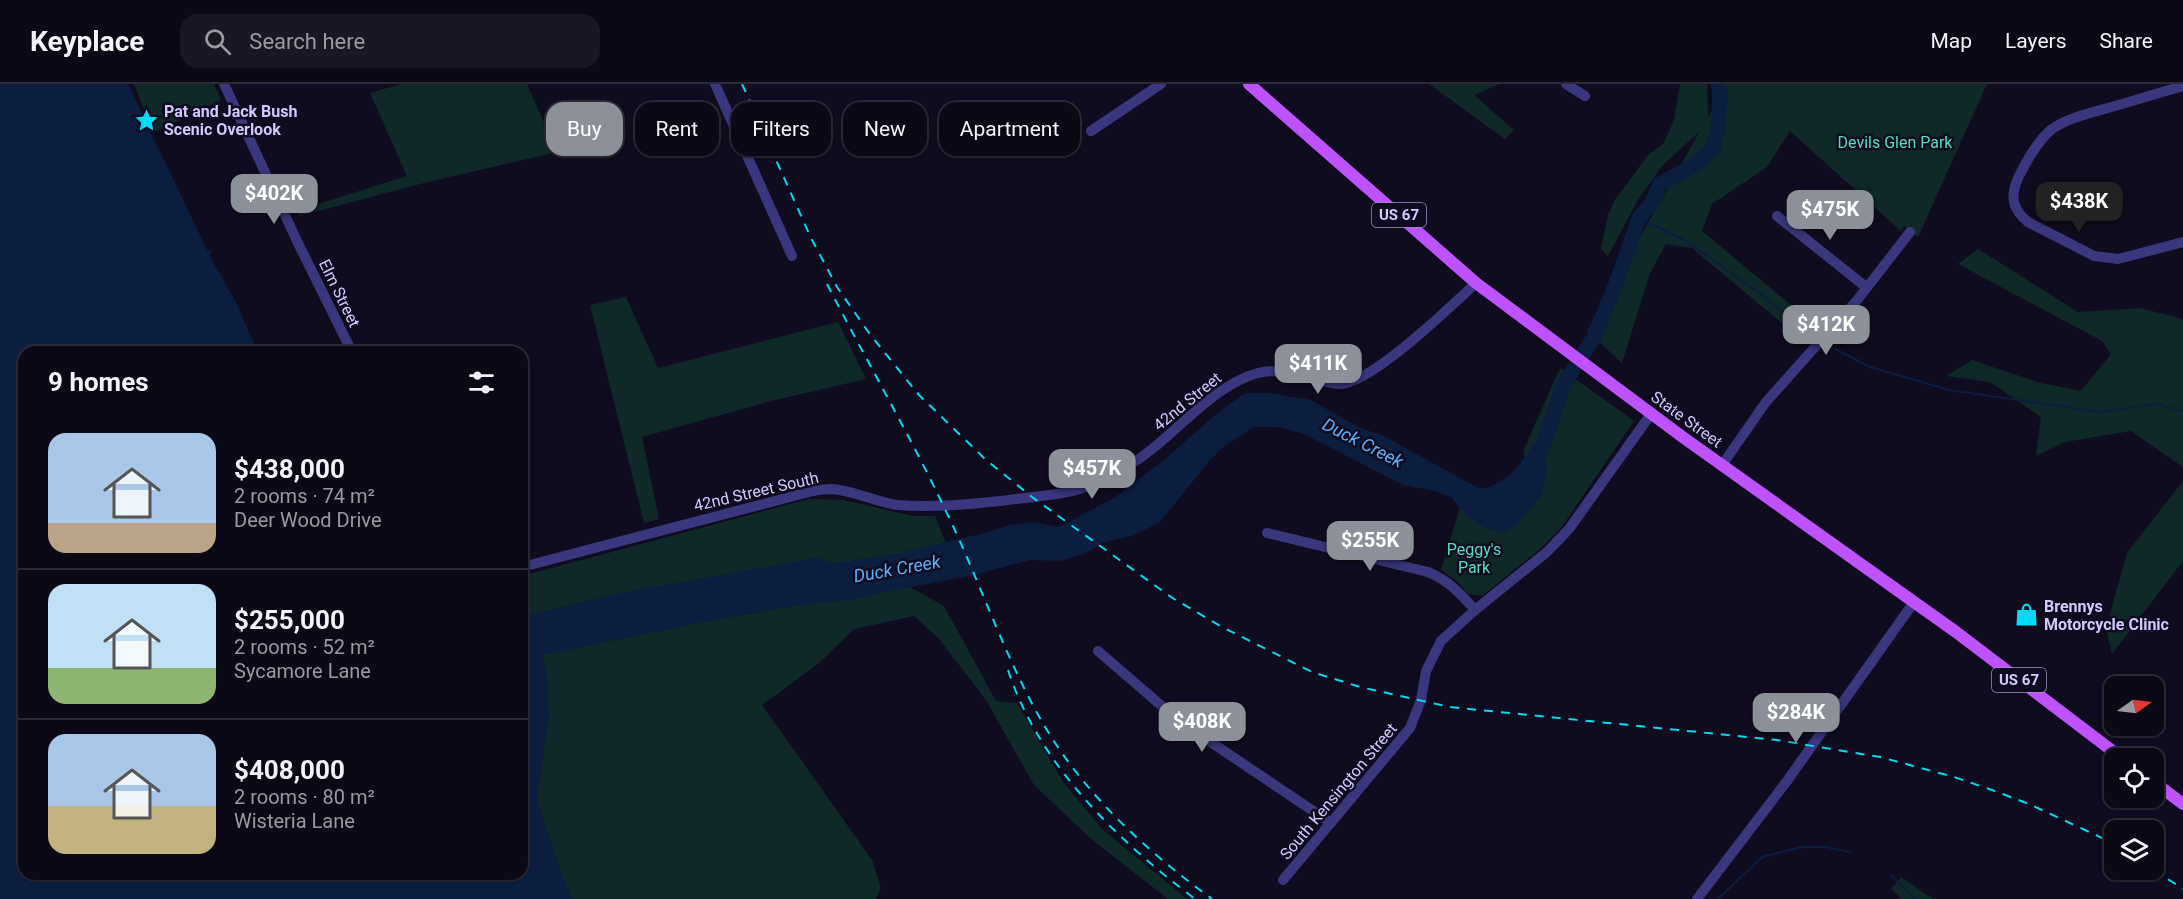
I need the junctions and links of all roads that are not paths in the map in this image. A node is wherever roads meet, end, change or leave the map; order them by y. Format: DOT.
graph roads {
  1 [pos="224,84"];
  2 [pos="715,84"];
  3 [pos="1161,84"];
  4 [pos="1250,84"];
  5 [pos="1566,84"];
  6 [pos="2183,86"];
  7 [pos="1585,96"];
  8 [pos="1091,131"];
  9 [pos="1777,216"];
  10 [pos="1910,232"];
  11 [pos="2183,242"];
  12 [pos="792,256"];
  13 [pos="1476,283"];
  14 [pos="1866,287"];
  15 [pos="349,346"];
  16 [pos="1651,414"];
  17 [pos="1136,460"];
  18 [pos="1722,465"];
  19 [pos="1267,533"];
  20 [pos="528,565"];
  21 [pos="1914,602"];
  22 [pos="1475,610"];
  23 [pos="1098,651"];
  24 [pos="2108,748"];
  25 [pos="2164,790"];
  26 [pos="2183,804"];
  27 [pos="1331,823"];
  28 [pos="1283,880"];
  29 [pos="1698,899"];
  1 -- 15 [label="street, Elm Street"];
  2 -- 12 [label="street"];
  3 -- 8 [label="street"];
  4 -- 13 [label="main road, State Street / US 67"];
  5 -- 7 [label="street"];
  6 -- 11 [label="street"];
  9 -- 14 [label="street"];
  10 -- 14 [label="street"];
  13 -- 16 [label="main road, State Street / US 67"];
  13 -- 17 [label="street, 42nd Street"];
  14 -- 18 [label="street"];
  16 -- 18 [label="main road, State Street / US 67"];
  16 -- 22 [label="street, South Kensington Street"];
  17 -- 20 [label="street, 42nd Street South"];
  18 -- 21 [label="main road, State Street / US 67"];
  19 -- 22 [label="street"];
  21 -- 24 [label="main road, State Street / US 67"];
  21 -- 29 [label="street"];
  22 -- 27 [label="street, South Kensington Street"];
  23 -- 27 [label="street"];
  25 -- 26 [label="main road"];
  27 -- 28 [label="street, South Kensington Street"];
}
